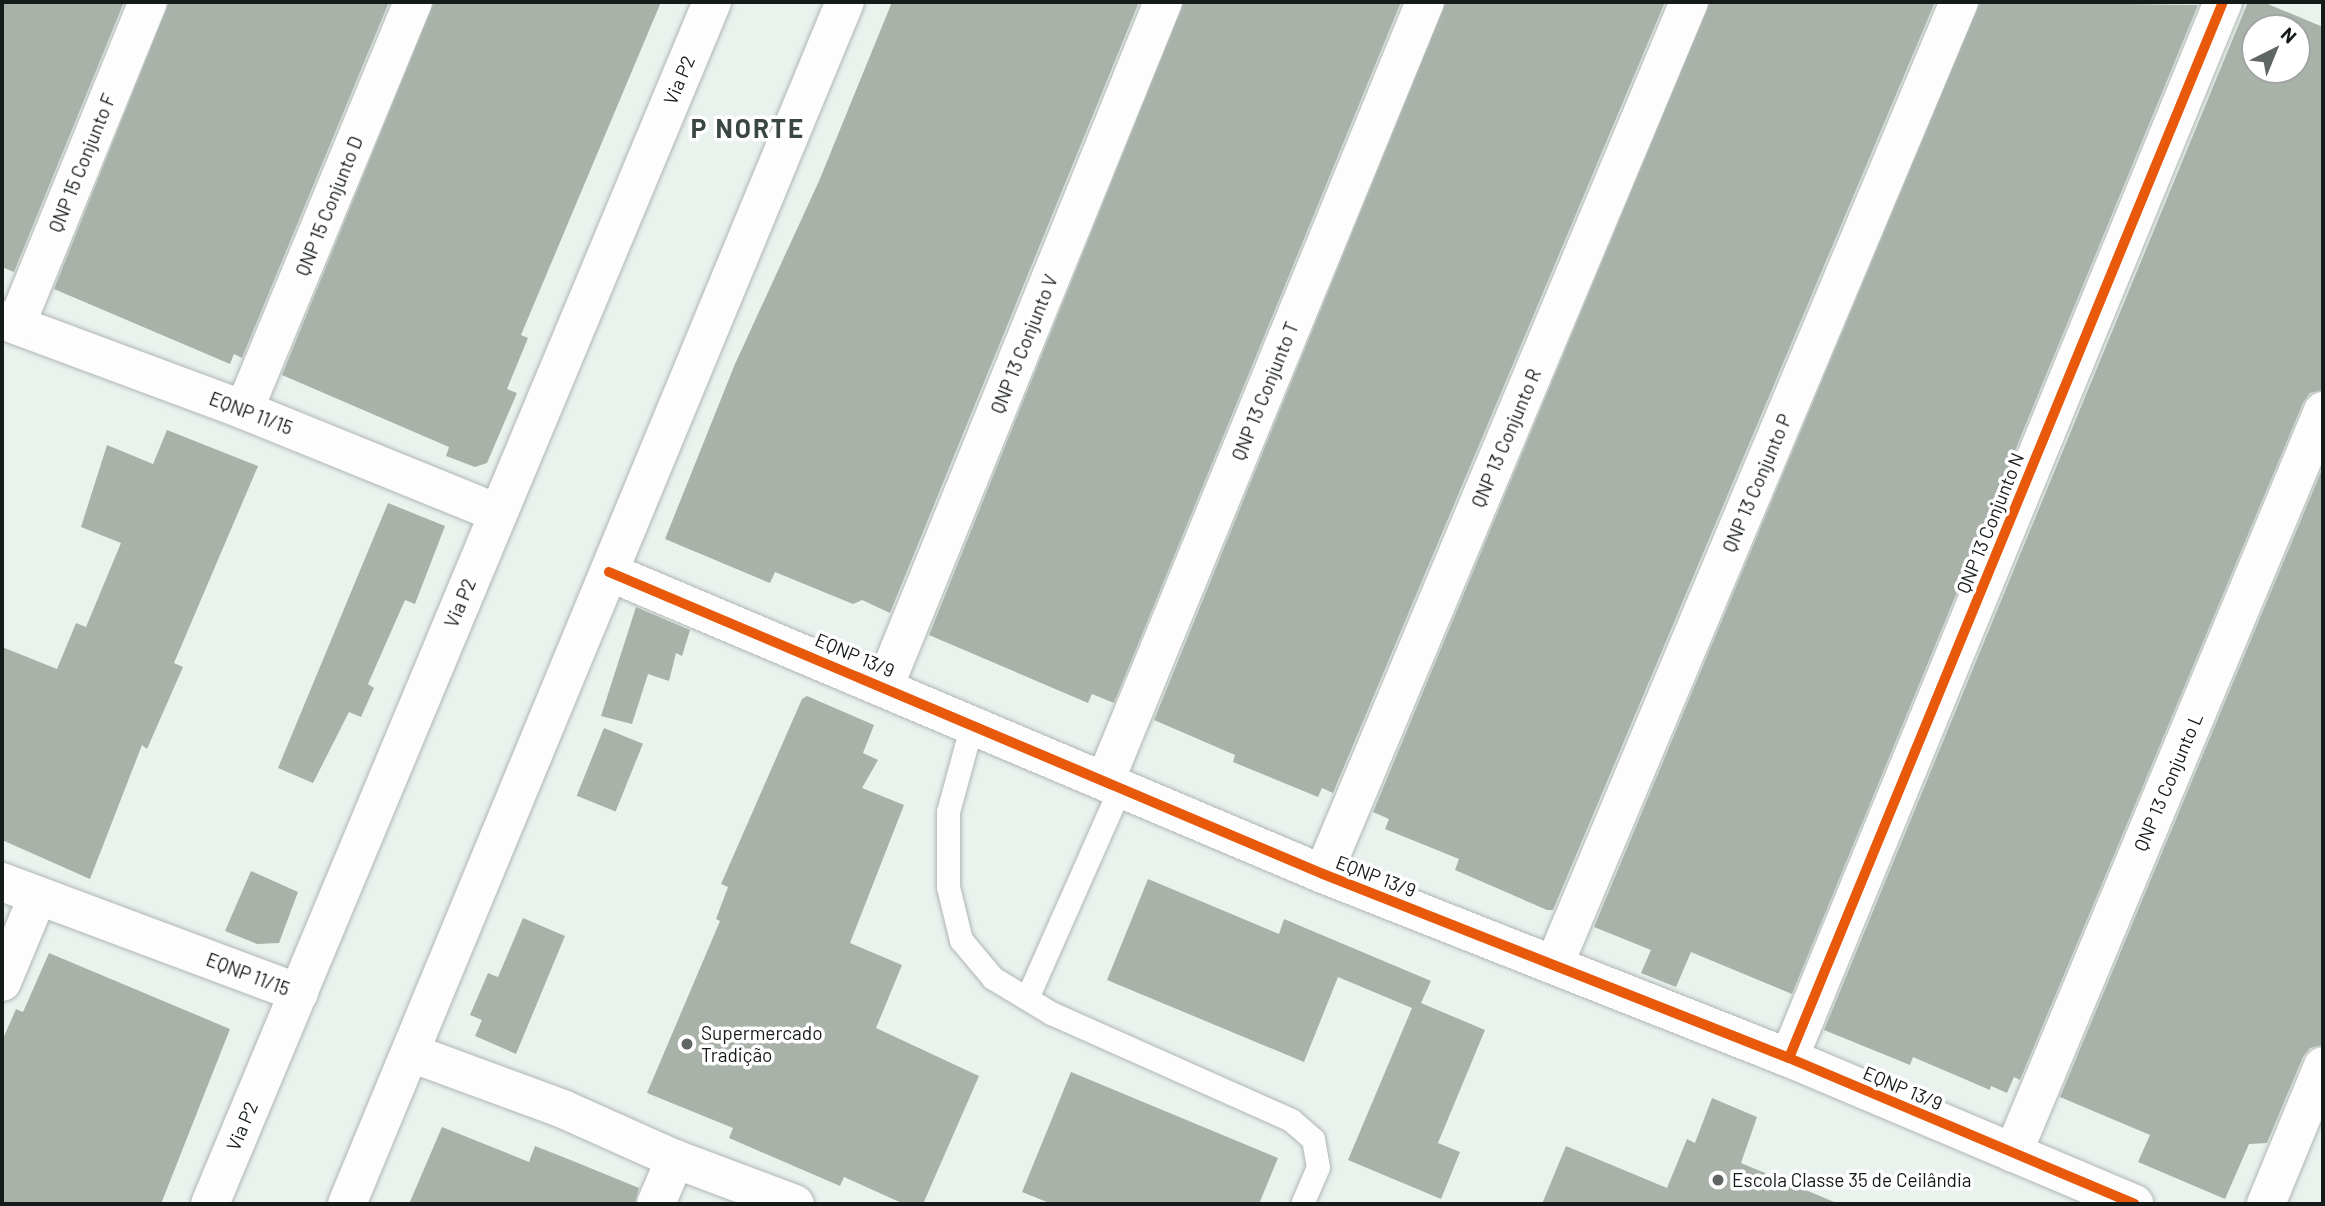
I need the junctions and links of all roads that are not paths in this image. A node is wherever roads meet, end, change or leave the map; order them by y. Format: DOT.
graph roads {
  1 [pos="148,2"];
  2 [pos="413,2"];
  3 [pos="712,2"];
  4 [pos="845,2"];
  5 [pos="1163,2"];
  6 [pos="1425,2"];
  7 [pos="1689,2"];
  8 [pos="1959,2"];
  9 [pos="2223,2"];
  10 [pos="9,323"];
  11 [pos="244,410"];
  12 [pos="2323,411"];
  13 [pos="498,513"];
  14 [pos="609,572"];
  15 [pos="884,687"];
  16 [pos="972,724"];
  17 [pos="1113,783"];
  18 [pos="1324,874"];
  19 [pos="2,882"];
  20 [pos="37,898"];
  21 [pos="1554,965"];
  22 [pos="2,982"];
  23 [pos="299,993"];
  24 [pos="1027,999"];
  25 [pos="411,1053"];
  26 [pos="1789,1058"];
  27 [pos="2323,1066"];
  28 [pos="2013,1153"];
  29 [pos="675,1159"];
  30 [pos="210,1204"];
  31 [pos="347,1204"];
  32 [pos="656,1204"];
  33 [pos="795,1204"];
  34 [pos="1302,1204"];
  35 [pos="2134,1204"];
  36 [pos="2266,1204"];
  1 -- 10 [label="street, QNP 15 Conjunto F"];
  2 -- 11 [label="street, QNP 15 Conjunto D"];
  3 -- 13 [label="street, Via P2"];
  4 -- 14 [label="street"];
  5 -- 15 [label="street, QNP 13 Conjunto V"];
  6 -- 17 [label="street, QNP 13 Conjunto T"];
  7 -- 18 [label="street, QNP 13 Conjunto R"];
  8 -- 21 [label="street, QNP 13 Conjunto P"];
  9 -- 26 [label="street, QNP 13 Conjunto N"];
  10 -- 11 [label="street, EQNP 11/15"];
  11 -- 13 [label="street, EQNP 11/15"];
  12 -- 28 [label="street, QNP 13 Conjunto L"];
  13 -- 23 [label="street, Via P2"];
  14 -- 15 [label="street, EQNP 13/9"];
  14 -- 25 [label="street"];
  15 -- 16 [label="street, EQNP 13/9"];
  16 -- 17 [label="street, EQNP 13/9"];
  16 -- 24 [label="lane"];
  17 -- 18 [label="street, EQNP 13/9"];
  17 -- 24 [label="lane"];
  18 -- 21 [label="street, EQNP 13/9"];
  19 -- 20 [label="street, EQNP 11/15"];
  20 -- 22 [label="street"];
  20 -- 23 [label="street, EQNP 11/15"];
  21 -- 26 [label="street, EQNP 13/9"];
  23 -- 30 [label="street, Via P2"];
  24 -- 34 [label="lane"];
  25 -- 29 [label="street"];
  25 -- 31 [label="street"];
  26 -- 28 [label="street, EQNP 13/9"];
  27 -- 36 [label="street"];
  28 -- 35 [label="street, EQNP 13/9"];
  29 -- 32 [label="street"];
  29 -- 33 [label="street"];
}
